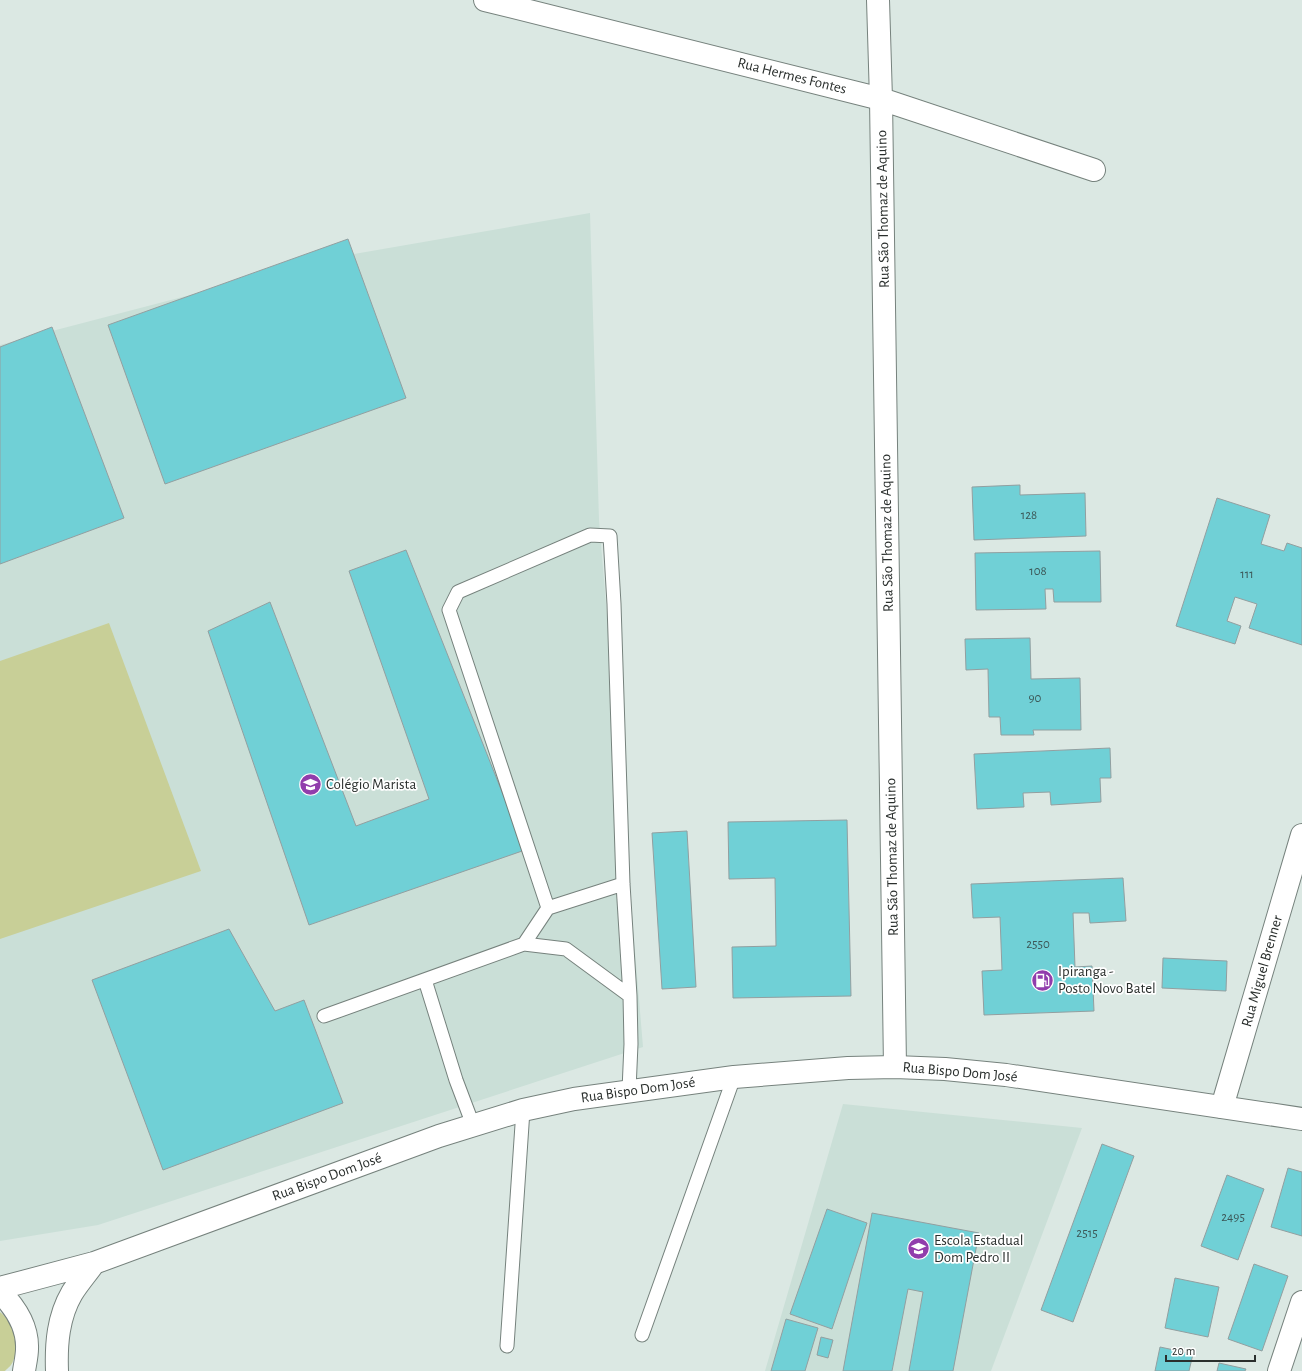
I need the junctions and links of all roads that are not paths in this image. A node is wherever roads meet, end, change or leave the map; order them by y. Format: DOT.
graph roads {
  1 [pos="485,0"];
  2 [pos="878,0"];
  3 [pos="881,99"];
  4 [pos="1094,170"];
  5 [pos="1302,835"];
  6 [pos="623,884"];
  7 [pos="548,908"];
  8 [pos="524,944"];
  9 [pos="424,980"];
  10 [pos="630,996"];
  11 [pos="324,1016"];
  12 [pos="895,1066"];
  13 [pos="734,1077"];
  14 [pos="629,1090"];
  15 [pos="1222,1107"];
  16 [pos="523,1110"];
  17 [pos="1302,1119"];
  18 [pos="473,1125"];
  19 [pos="94,1263"];
  20 [pos="0,1288"];
  21 [pos="0,1292"];
  22 [pos="1302,1302"];
  23 [pos="642,1335"];
  24 [pos="507,1346"];
  25 [pos="24,1371"];
  26 [pos="57,1371"];
  27 [pos="1279,1371"];
  1 -- 3 [label="street, Rua Hermes Fontes"];
  2 -- 3 [label="street, Rua São Thomaz de Aquino"];
  3 -- 4 [label="street, Rua Hermes Fontes"];
  3 -- 12 [label="street, Rua São Thomaz de Aquino"];
  5 -- 15 [label="street, Rua Miguel Brenner"];
  6 -- 7 [label="lane"];
  6 -- 7 [label="lane"];
  6 -- 10 [label="lane"];
  7 -- 8 [label="lane"];
  8 -- 9 [label="lane"];
  8 -- 10 [label="lane"];
  9 -- 11 [label="lane"];
  9 -- 18 [label="lane"];
  10 -- 14 [label="lane"];
  12 -- 13 [label="street, Rua Bispo Dom José"];
  12 -- 15 [label="street, Rua Bispo Dom José"];
  13 -- 14 [label="street, Rua Bispo Dom José"];
  13 -- 23 [label="lane"];
  14 -- 16 [label="street, Rua Bispo Dom José"];
  15 -- 17 [label="street, Rua Bispo Dom José"];
  16 -- 18 [label="street, Rua Bispo Dom José"];
  16 -- 24 [label="lane"];
  18 -- 19 [label="street, Rua Bispo Dom José"];
  19 -- 20 [label="street, Rua Bispo Dom José"];
  19 -- 26 [label="street"];
  21 -- 25 [label="street"];
  22 -- 27 [label="street"];
}
